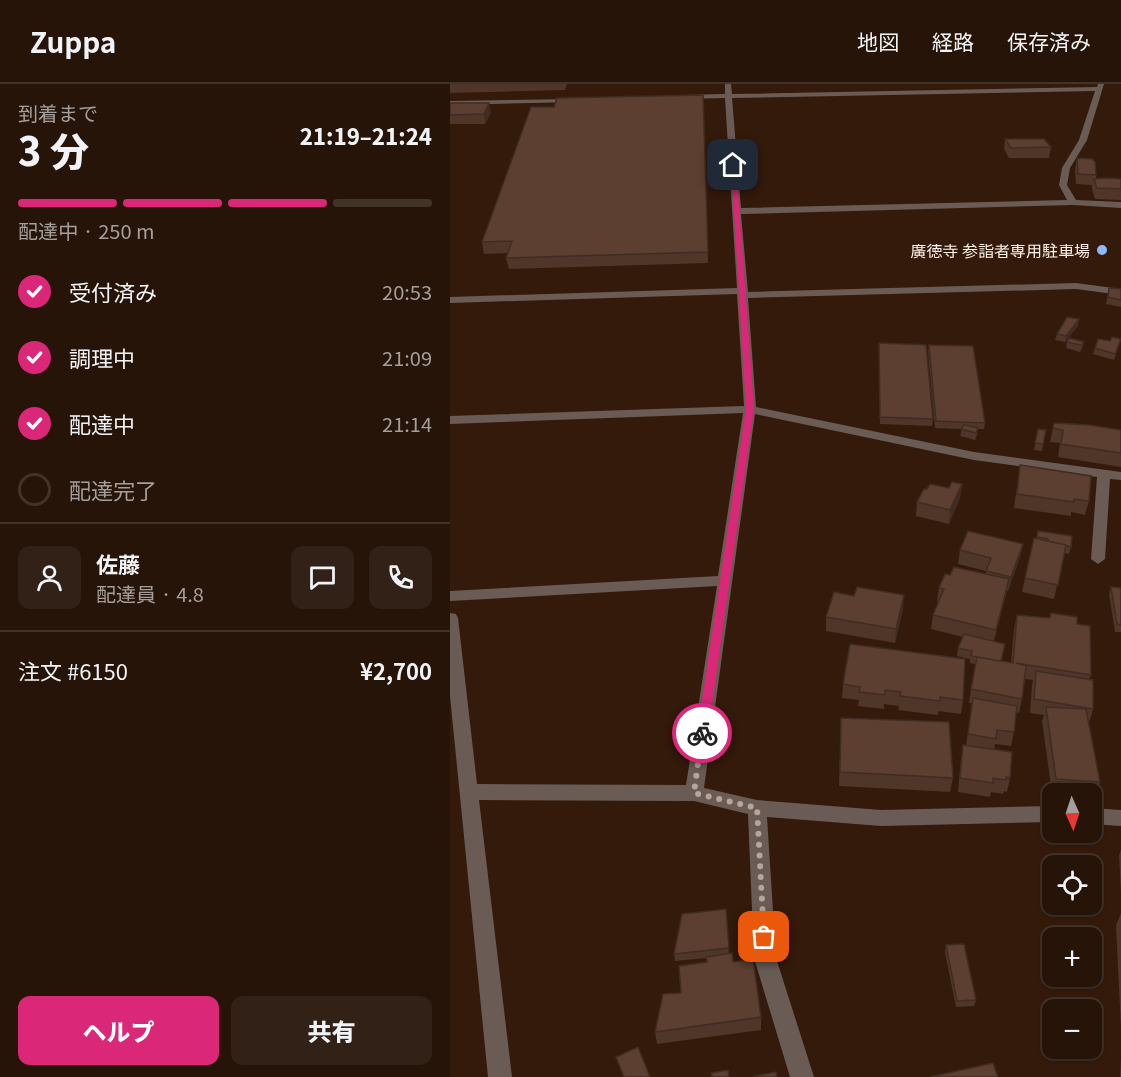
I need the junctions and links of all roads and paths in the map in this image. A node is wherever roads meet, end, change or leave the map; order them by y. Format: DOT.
graph roads {
  1 [pos="728,84"];
  2 [pos="1100,86"];
  3 [pos="729,96"];
  4 [pos="671,97"];
  5 [pos="589,99"];
  6 [pos="450,103"];
  7 [pos="1073,202"];
  8 [pos="1121,205"];
  9 [pos="736,211"];
  10 [pos="1121,292"];
  11 [pos="743,293"];
  12 [pos="450,300"];
  13 [pos="750,408"];
  14 [pos="450,420"];
  15 [pos="1104,474"];
  16 [pos="1121,476"];
  17 [pos="1098,559"];
  18 [pos="724,581"];
  19 [pos="450,596"];
  20 [pos="450,618"];
  21 [pos="469,792"];
  22 [pos="694,793"];
  23 [pos="757,808"];
  24 [pos="1042,814"];
  25 [pos="1102,817"];
  26 [pos="1121,818"];
  27 [pos="500,1077"];
  28 [pos="802,1077"];
  1 -- 3 [label="street"];
  2 -- 3 [label="street"];
  2 -- 7 [label="street"];
  3 -- 4 [label="street"];
  3 -- 9 [label="street"];
  5 -- 6 [label="street"];
  7 -- 8 [label="street"];
  7 -- 9 [label="street"];
  9 -- 11 [label="street"];
  10 -- 11 [label="street"];
  11 -- 12 [label="street"];
  11 -- 13 [label="street"];
  13 -- 14 [label="street"];
  13 -- 15 [label="street"];
  13 -- 18 [label="street"];
  15 -- 16 [label="street"];
  15 -- 17 [label="street"];
  18 -- 19 [label="street"];
  18 -- 22 [label="street"];
  20 -- 21 [label="street"];
  21 -- 22 [label="street"];
  21 -- 27 [label="street"];
  22 -- 23 [label="street"];
  23 -- 24 [label="street"];
  23 -- 28 [label="street"];
  25 -- 26 [label="street"];
}
